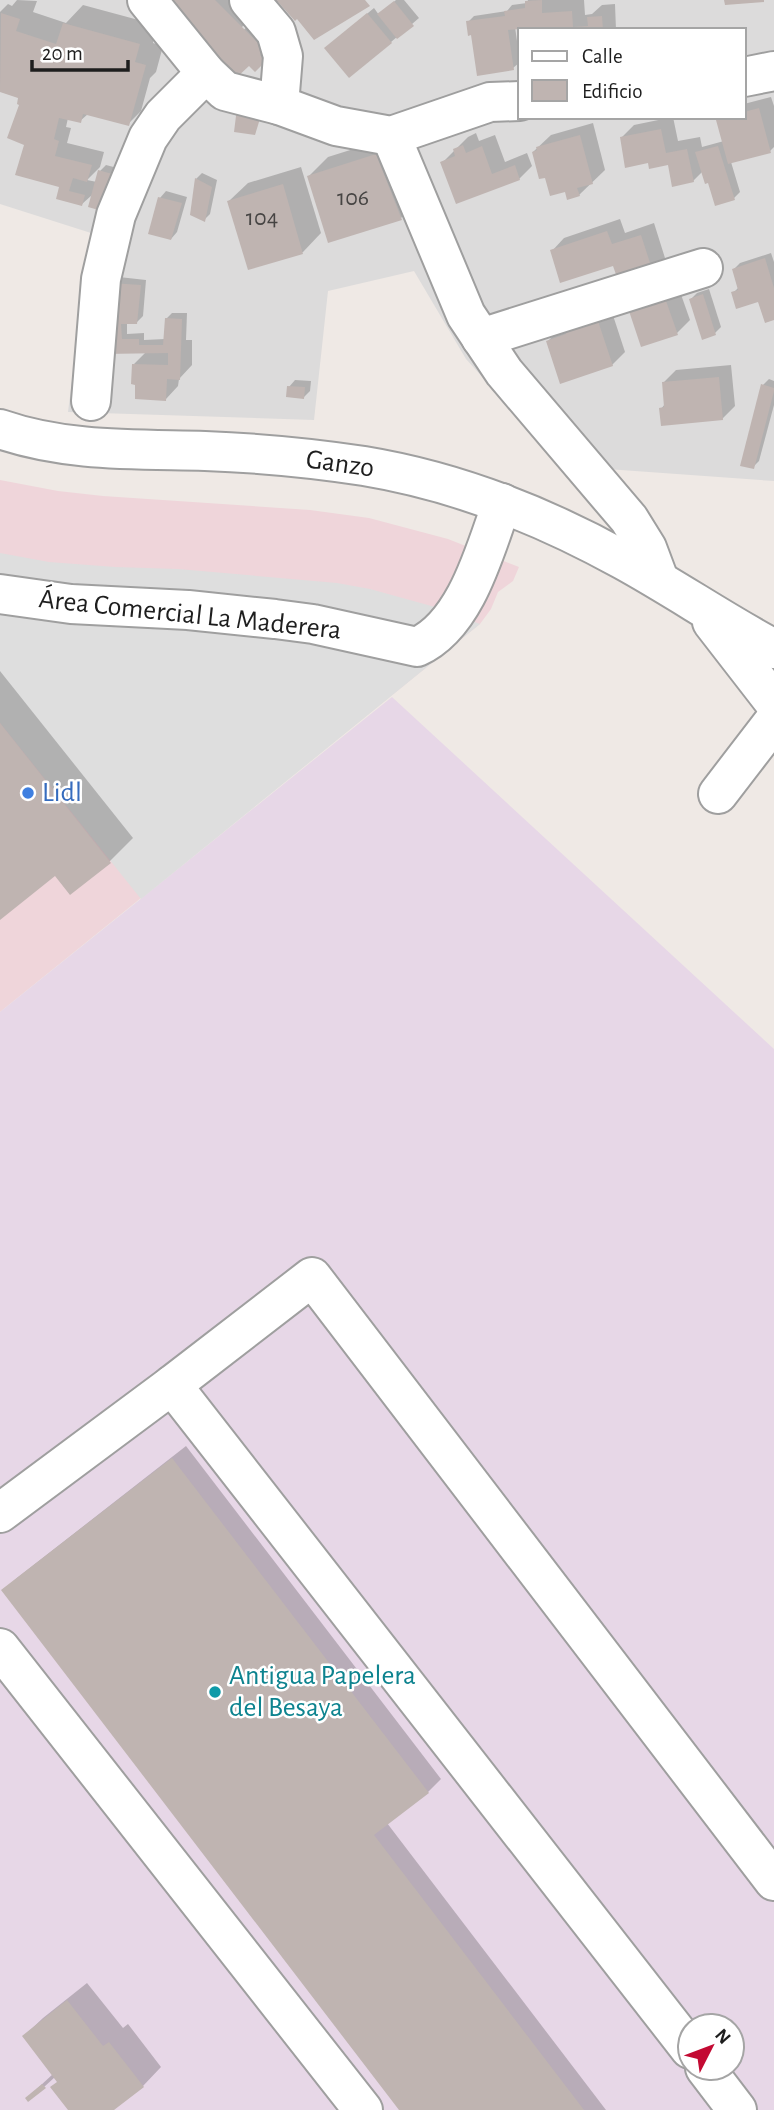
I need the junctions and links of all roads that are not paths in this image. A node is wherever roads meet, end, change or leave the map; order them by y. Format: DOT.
graph roads {
  1 [pos="147,0"];
  2 [pos="249,0"];
  3 [pos="774,71"];
  4 [pos="206,73"];
  5 [pos="746,77"];
  6 [pos="518,101"];
  7 [pos="279,105"];
  8 [pos="391,135"];
  9 [pos="703,268"];
  10 [pos="481,338"];
  11 [pos="91,401"];
  12 [pos="0,429"];
  13 [pos="502,503"];
  14 [pos="659,580"];
  15 [pos="0,594"];
  16 [pos="700,607"];
  17 [pos="774,649"];
  18 [pos="774,702"];
  19 [pos="774,721"];
  20 [pos="718,794"];
  21 [pos="172,1385"];
  22 [pos="0,1513"];
  23 [pos="0,1648"];
  24 [pos="774,1881"];
  25 [pos="676,2031"];
  26 [pos="716,2082"];
  27 [pos="363,2110"];
  28 [pos="737,2110"];
  1 -- 4 [label="street"];
  2 -- 7 [label="street"];
  3 -- 5 [label="street"];
  4 -- 7 [label="street"];
  4 -- 11 [label="street"];
  6 -- 8 [label="street"];
  7 -- 8 [label="street"];
  8 -- 10 [label="street"];
  9 -- 10 [label="street"];
  10 -- 14 [label="street"];
  12 -- 13 [label="street, Ganzo"];
  13 -- 14 [label="street, Ganzo"];
  13 -- 15 [label="street, Área Comercial La Maderera"];
  14 -- 16 [label="street, Ganzo"];
  16 -- 17 [label="street, Ganzo"];
  16 -- 18 [label="street, Ganzo"];
  19 -- 20 [label="street"];
  21 -- 22 [label="street"];
  21 -- 24 [label="street"];
  21 -- 25 [label="street"];
  23 -- 27 [label="street"];
  26 -- 28 [label="street"];
}
